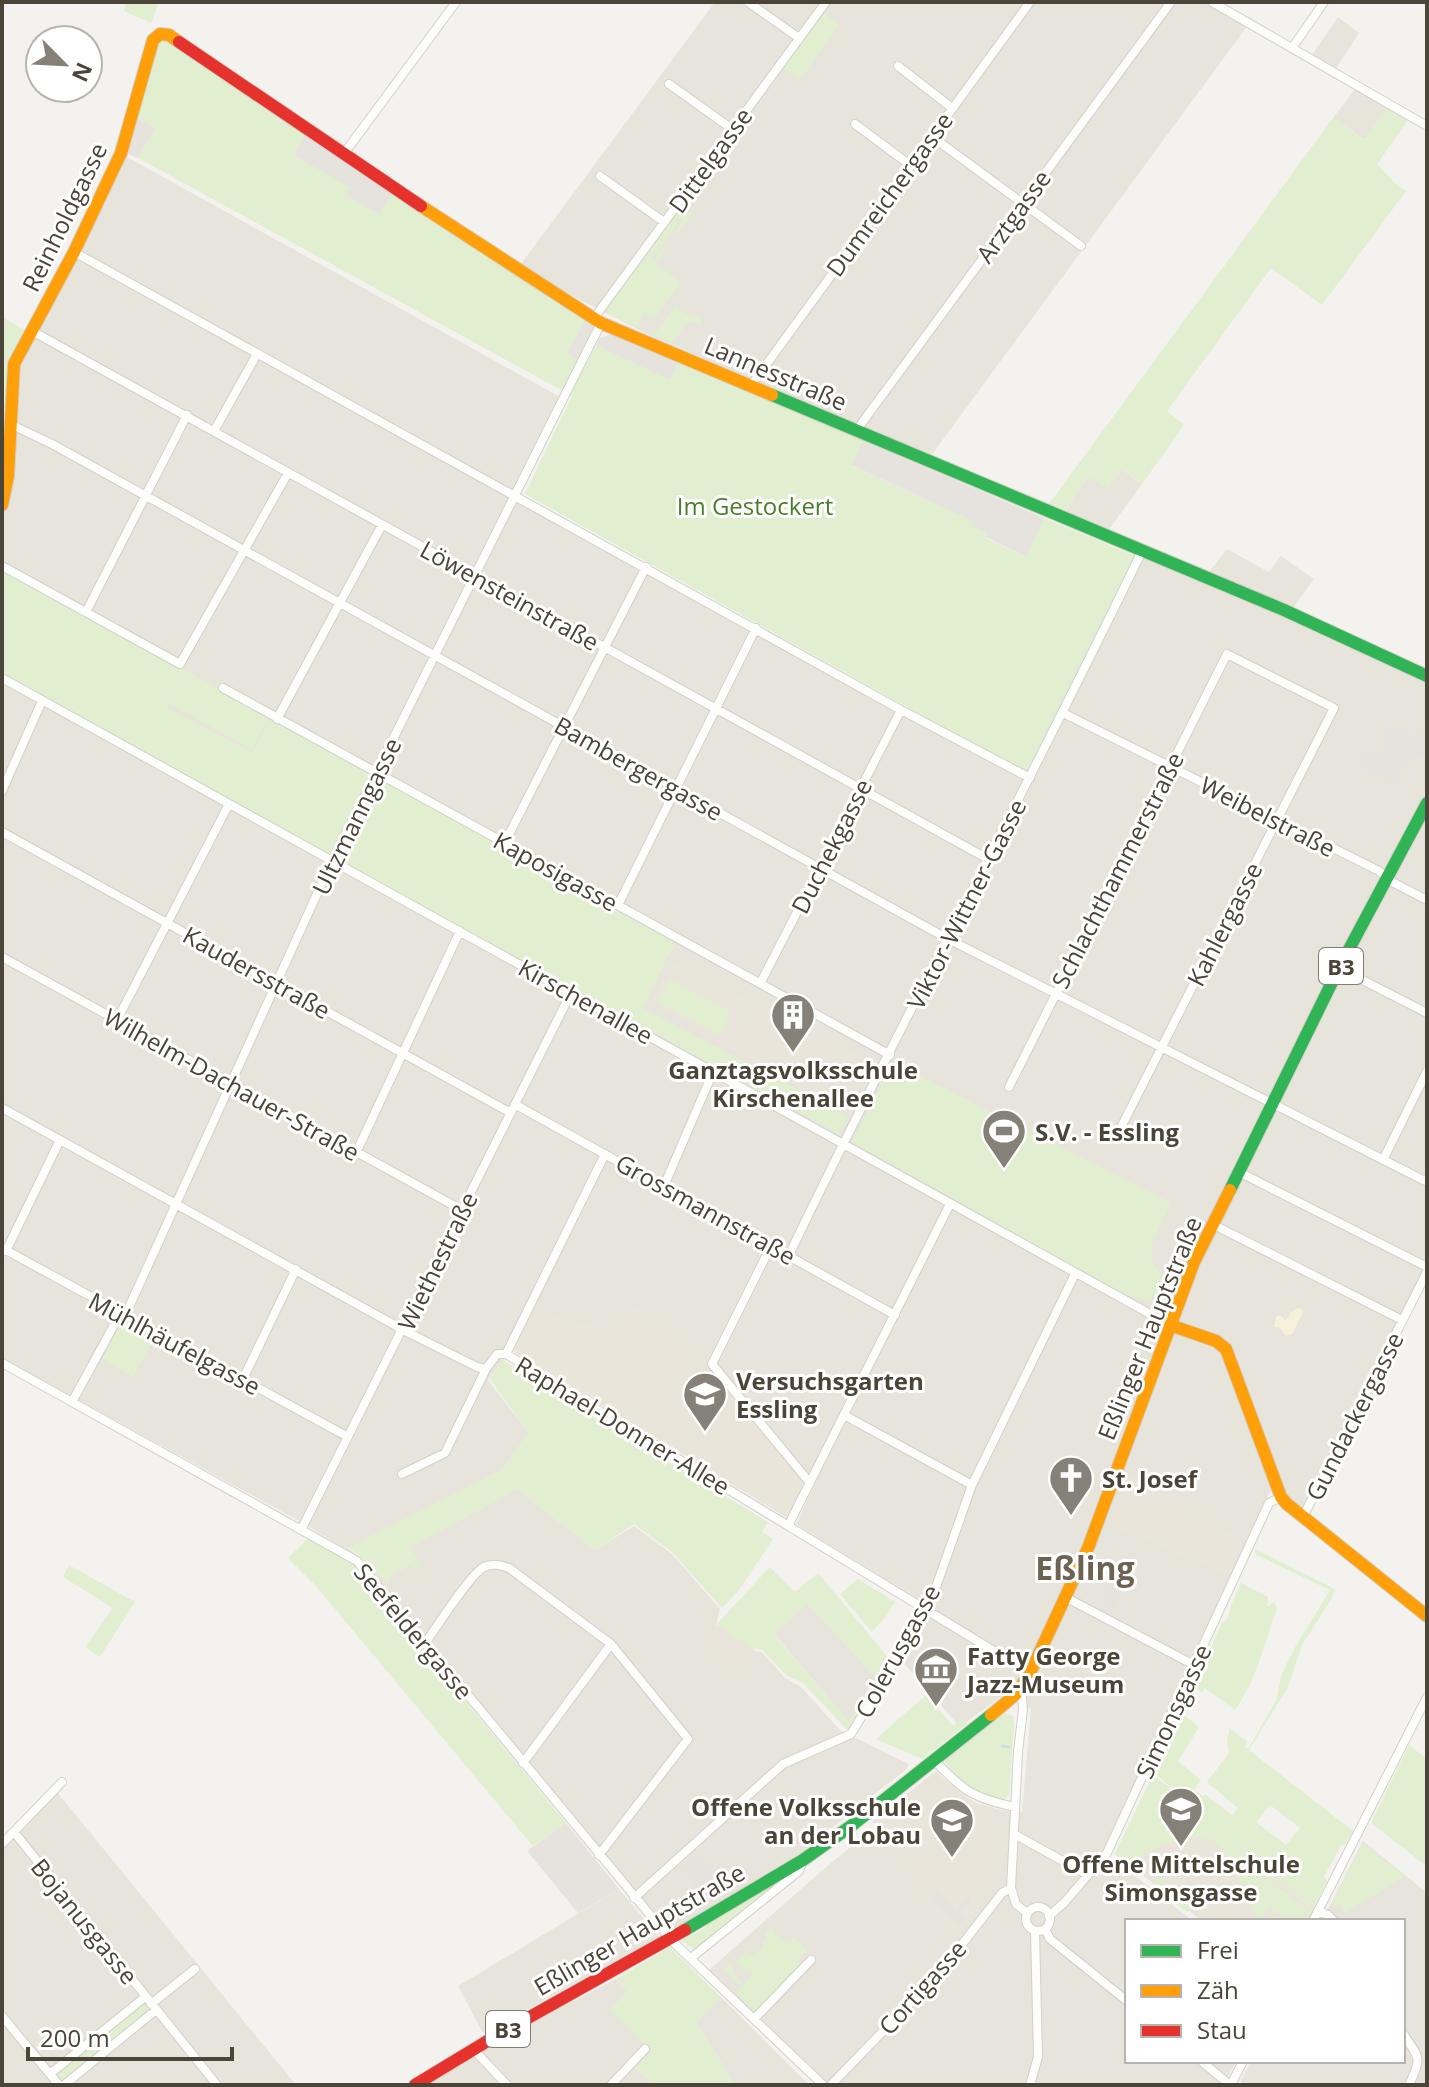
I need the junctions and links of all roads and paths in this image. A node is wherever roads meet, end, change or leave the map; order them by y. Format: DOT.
graph roads {
  1 [pos="456,2"];
  2 [pos="748,2"];
  3 [pos="826,2"];
  4 [pos="1030,2"];
  5 [pos="1171,2"];
  6 [pos="1212,2"];
  7 [pos="1324,2"];
  8 [pos="799,38"];
  9 [pos="153,40"];
  10 [pos="1292,48"];
  11 [pos="898,66"];
  12 [pos="669,84"];
  13 [pos="952,108"];
  14 [pos="855,124"];
  15 [pos="1427,126"];
  16 [pos="732,129"];
  17 [pos="931,136"];
  18 [pos="343,155"];
  19 [pos="910,165"];
  20 [pos="600,176"];
  21 [pos="1023,203"];
  22 [pos="664,222"];
  23 [pos="1081,246"];
  24 [pos="74,252"];
  25 [pos="597,320"];
  26 [pos="32,331"];
  27 [pos="257,354"];
  28 [pos="750,387"];
  29 [pos="187,415"];
  30 [pos="10,424"];
  31 [pos="214,431"];
  32 [pos="856,431"];
  33 [pos="288,473"];
  34 [pos="516,495"];
  35 [pos="146,496"];
  36 [pos="2,505"];
  37 [pos="382,525"];
  38 [pos="245,550"];
  39 [pos="1142,551"];
  40 [pos="2,566"];
  41 [pos="646,567"];
  42 [pos="476,576"];
  43 [pos="340,603"];
  44 [pos="86,612"];
  45 [pos="756,628"];
  46 [pos="606,648"];
  47 [pos="1227,654"];
  48 [pos="436,656"];
  49 [pos="1427,676"];
  50 [pos="2,678"];
  51 [pos="223,688"];
  52 [pos="42,701"];
  53 [pos="715,709"];
  54 [pos="901,710"];
  55 [pos="1063,713"];
  56 [pos="277,719"];
  57 [pos="563,726"];
  58 [pos="1169,766"];
  59 [pos="376,773"];
  60 [pos="1030,778"];
  61 [pos="676,789"];
  62 [pos="860,789"];
  63 [pos="1427,790"];
  64 [pos="2,791"];
  65 [pos="1427,803"];
  66 [pos="229,804"];
  67 [pos="1277,820"];
  68 [pos="1412,828"];
  69 [pos="2,832"];
  70 [pos="505,842"];
  71 [pos="988,859"];
  72 [pos="332,861"];
  73 [pos="820,869"];
  74 [pos="1386,877"];
  75 [pos="1427,900"];
  76 [pos="618,905"];
  77 [pos="166,922"];
  78 [pos="460,931"];
  79 [pos="948,939"];
  80 [pos="2,957"];
  81 [pos="1339,968"];
  82 [pos="761,982"];
  83 [pos="277,983"];
  84 [pos="571,993"];
  85 [pos="1055,994"];
  86 [pos="1427,1013"];
  87 [pos="117,1020"];
  88 [pos="1161,1049"];
  89 [pos="403,1052"];
  90 [pos="890,1055"];
  91 [pos="1427,1071"];
  92 [pos="713,1072"];
  93 [pos="231,1084"];
  94 [pos="1009,1087"];
  95 [pos="1272,1105"];
  96 [pos="2,1108"];
  97 [pos="514,1109"];
  98 [pos="1115,1139"];
  99 [pos="60,1140"];
  100 [pos="842,1146"];
  101 [pos="356,1153"];
  102 [pos="605,1154"];
  103 [pos="1383,1160"];
  104 [pos="1239,1172"];
  105 [pos="1427,1182"];
  106 [pos="664,1186"];
  107 [pos="176,1204"];
  108 [pos="950,1204"];
  109 [pos="462,1210"];
  110 [pos="1212,1224"];
  111 [pos="771,1246"];
  112 [pos="4,1250"];
  113 [pos="789,1255"];
  114 [pos="296,1269"];
  115 [pos="1427,1270"];
  116 [pos="1075,1274"];
  117 [pos="123,1315"];
  118 [pos="895,1315"];
  119 [pos="1402,1320"];
  120 [pos="1170,1325"];
  121 [pos="403,1329"];
  122 [pos="506,1354"];
  123 [pos="2,1363"];
  124 [pos="486,1369"];
  125 [pos="243,1379"];
  126 [pos="72,1402"];
  127 [pos="844,1415"];
  128 [pos="348,1437"];
  129 [pos="402,1474"];
  130 [pos="810,1483"];
  131 [pos="972,1485"];
  132 [pos="1281,1497"];
  133 [pos="1303,1517"];
  134 [pos="788,1526"];
  135 [pos="302,1528"];
  136 [pos="1065,1597"];
  137 [pos="927,1610"];
  138 [pos="1427,1616"];
  139 [pos="425,1643"];
  140 [pos="611,1644"];
  141 [pos="1194,1665"];
  142 [pos="1030,1673"];
  143 [pos="1018,1691"];
  144 [pos="1427,1697"];
  145 [pos="998,1707"];
  146 [pos="1013,1709"];
  147 [pos="1021,1717"];
  148 [pos="933,1759"];
  149 [pos="523,1763"];
  150 [pos="62,1782"];
  151 [pos="1015,1807"];
  152 [pos="14,1832"];
  153 [pos="1014,1834"];
  154 [pos="2,1844"];
  155 [pos="599,1855"];
  156 [pos="803,1860"];
  157 [pos="1088,1875"];
  158 [pos="1011,1888"];
  159 [pos="634,1898"];
  160 [pos="1318,1911"];
  161 [pos="1027,1913"];
  162 [pos="1049,1916"];
  163 [pos="1314,1919"];
  164 [pos="1332,1919"];
  165 [pos="1041,1930"];
  166 [pos="670,1939"];
  167 [pos="691,1958"];
  168 [pos="811,1960"];
  169 [pos="195,1969"];
  170 [pos="1125,1999"];
  171 [pos="151,2004"];
  172 [pos="2,2016"];
  173 [pos="754,2019"];
  174 [pos="1405,2036"];
  175 [pos="473,2049"];
  176 [pos="645,2049"];
  177 [pos="1203,2063"];
  178 [pos="1242,2063"];
  179 [pos="50,2074"];
  180 [pos="58,2084"];
  181 [pos="217,2085"];
  182 [pos="415,2085"];
  183 [pos="507,2085"];
  184 [pos="611,2085"];
  185 [pos="823,2085"];
  186 [pos="831,2085"];
  187 [pos="1030,2085"];
  188 [pos="1230,2085"];
  189 [pos="1409,2085"];
  1 -- 18 [label="street"];
  2 -- 8 [label="street"];
  3 -- 8 [label="street, Dittelgasse"];
  4 -- 13 [label="street, Dumreichergasse"];
  5 -- 21 [label="street, Arztgasse"];
  6 -- 10 [label="street"];
  7 -- 10 [label="street"];
  8 -- 16 [label="street, Dittelgasse"];
  9 -- 18 [label="street, Lannesstraße"];
  9 -- 24 [label="street, Reinholdgasse"];
  10 -- 15 [label="street"];
  11 -- 13 [label="street"];
  12 -- 16 [label="street"];
  13 -- 17 [label="street, Dumreichergasse"];
  14 -- 19 [label="street"];
  16 -- 22 [label="street, Dittelgasse"];
  17 -- 19 [label="street, Dumreichergasse"];
  17 -- 21 [label="street"];
  18 -- 25 [label="street, Lannesstraße"];
  19 -- 28 [label="street, Dumreichergasse"];
  20 -- 22 [label="street"];
  21 -- 23 [label="street"];
  21 -- 32 [label="street, Arztgasse"];
  22 -- 25 [label="street, Dittelgasse"];
  24 -- 26 [label="street, Reinholdgasse"];
  24 -- 27 [label="street"];
  25 -- 28 [label="street, Lannesstraße"];
  25 -- 34 [label="street, Ultzmanngasse"];
  26 -- 29 [label="street, Löwensteinstraße"];
  26 -- 30 [label="street, Reinholdgasse"];
  27 -- 31 [label="street"];
  27 -- 34 [label="street"];
  28 -- 32 [label="street, Lannesstraße"];
  29 -- 31 [label="street, Löwensteinstraße"];
  29 -- 35 [label="street"];
  30 -- 35 [label="street, Bambergergasse"];
  30 -- 36 [label="street, Reinholdgasse"];
  31 -- 33 [label="street, Löwensteinstraße"];
  32 -- 39 [label="street, Lannesstraße"];
  33 -- 37 [label="street, Löwensteinstraße"];
  33 -- 38 [label="street"];
  34 -- 41 [label="street"];
  34 -- 42 [label="street, Ultzmanngasse"];
  35 -- 38 [label="street, Bambergergasse"];
  35 -- 44 [label="street"];
  37 -- 42 [label="street, Löwensteinstraße"];
  37 -- 43 [label="street"];
  38 -- 43 [label="street, Bambergergasse"];
  38 -- 44 [label="street"];
  39 -- 49 [label="street, Lannesstraße"];
  39 -- 55 [label="street, Viktor-Wittner-Gasse"];
  40 -- 44 [label="street"];
  41 -- 45 [label="street"];
  41 -- 46 [label="street"];
  42 -- 46 [label="street, Löwensteinstraße"];
  42 -- 48 [label="street, Ultzmanngasse"];
  43 -- 48 [label="street, Bambergergasse"];
  43 -- 56 [label="street"];
  45 -- 53 [label="street"];
  45 -- 54 [label="street"];
  46 -- 53 [label="street, Löwensteinstraße"];
  46 -- 57 [label="street"];
  47 -- 58 [label="street, Schlachthammerstraße"];
  47 -- 67 [label="street, Kahlergasse"];
  48 -- 57 [label="street, Bambergergasse"];
  48 -- 59 [label="street, Ultzmanngasse"];
  50 -- 52 [label="street, Kirschenallee"];
  51 -- 56 [label="street, Kaposigasse"];
  52 -- 64 [label="street"];
  52 -- 66 [label="street, Kirschenallee"];
  53 -- 61 [label="street"];
  53 -- 62 [label="street, Löwensteinstraße"];
  54 -- 60 [label="street"];
  54 -- 62 [label="street, Duchekgasse"];
  55 -- 58 [label="street, Weibelstraße"];
  55 -- 60 [label="street, Viktor-Wittner-Gasse"];
  56 -- 59 [label="street, Kaposigasse"];
  57 -- 61 [label="street, Bambergergasse"];
  57 -- 70 [label="street"];
  58 -- 67 [label="street, Weibelstraße"];
  58 -- 85 [label="street, Schlachthammerstraße"];
  59 -- 70 [label="street, Kaposigasse"];
  59 -- 72 [label="street, Ultzmanngasse"];
  60 -- 71 [label="street, Viktor-Wittner-Gasse"];
  61 -- 73 [label="street, Bambergergasse"];
  61 -- 76 [label="street"];
  62 -- 71 [label="street, Löwensteinstraße"];
  62 -- 73 [label="street, Duchekgasse"];
  63 -- 68 [label="street, Eßlinger Hauptstraße / B3"];
  65 -- 68 [label="street, Eßlinger Hauptstraße / B3"];
  66 -- 72 [label="street, Kirschenallee"];
  66 -- 77 [label="street"];
  67 -- 74 [label="street, Weibelstraße"];
  67 -- 88 [label="street, Kahlergasse"];
  68 -- 74 [label="street, Eßlinger Hauptstraße / B3"];
  69 -- 77 [label="street, Kaudersstraße"];
  70 -- 76 [label="street, Kaposigasse"];
  71 -- 79 [label="street, Viktor-Wittner-Gasse"];
  72 -- 78 [label="street, Kirschenallee"];
  72 -- 83 [label="street, Ultzmanngasse"];
  73 -- 79 [label="street, Bambergergasse"];
  73 -- 82 [label="street, Duchekgasse"];
  74 -- 75 [label="street, Weibelstraße"];
  74 -- 81 [label="street, Eßlinger Hauptstraße / B3"];
  76 -- 82 [label="street, Kaposigasse"];
  77 -- 83 [label="street, Kaudersstraße"];
  77 -- 87 [label="street"];
  78 -- 84 [label="street, Kirschenallee"];
  78 -- 89 [label="street"];
  79 -- 85 [label="street, Bambergergasse"];
  79 -- 90 [label="street, Viktor-Wittner-Gasse"];
  80 -- 87 [label="street, Wilhelm-Dachauer-Straße"];
  81 -- 86 [label="street"];
  81 -- 95 [label="street, Eßlinger Hauptstraße / B3"];
  82 -- 90 [label="street, Kaposigasse"];
  83 -- 89 [label="street, Kaudersstraße"];
  83 -- 93 [label="street, Ultzmanngasse"];
  84 -- 92 [label="street, Kirschenallee"];
  84 -- 97 [label="street, Wiethestraße"];
  85 -- 88 [label="street, Bambergergasse"];
  85 -- 94 [label="street, Schlachthammerstraße"];
  87 -- 93 [label="street, Wilhelm-Dachauer-Straße"];
  88 -- 95 [label="street, Bambergergasse"];
  88 -- 98 [label="street, Kahlergasse"];
  89 -- 97 [label="street, Kaudersstraße"];
  89 -- 101 [label="street"];
  90 -- 100 [label="street, Viktor-Wittner-Gasse"];
  91 -- 103 [label="street"];
  92 -- 100 [label="street, Kirschenallee"];
  92 -- 106 [label="street"];
  93 -- 101 [label="street, Wilhelm-Dachauer-Straße"];
  93 -- 107 [label="street, Ultzmanngasse"];
  95 -- 103 [label="street, Bambergergasse"];
  95 -- 104 [label="street, Eßlinger Hauptstraße / B3"];
  96 -- 99 [label="street, Raphael-Donner-Allee"];
  97 -- 102 [label="street, Grossmannstraße"];
  97 -- 109 [label="street, Wiethestraße"];
  99 -- 107 [label="street, Raphael-Donner-Allee"];
  99 -- 112 [label="street"];
  100 -- 108 [label="street, Kirschenallee"];
  100 -- 113 [label="street, Viktor-Wittner-Gasse"];
  101 -- 109 [label="street, Wilhelm-Dachauer-Straße"];
  102 -- 106 [label="street, Grossmannstraße"];
  102 -- 122 [label="street"];
  103 -- 105 [label="street, Bambergergasse"];
  104 -- 110 [label="street, Eßlinger Hauptstraße / B3"];
  104 -- 115 [label="street"];
  106 -- 111 [label="street, Grossmannstraße"];
  107 -- 114 [label="street, Raphael-Donner-Allee"];
  107 -- 117 [label="street, Ultzmanngasse"];
  108 -- 116 [label="street, Kirschenallee"];
  108 -- 118 [label="street"];
  109 -- 121 [label="street, Wiethestraße"];
  110 -- 119 [label="street"];
  110 -- 120 [label="street, Eßlinger Hauptstraße / B3"];
  111 -- 113 [label="street, Grossmannstraße"];
  111 -- 130 [label="street"];
  112 -- 117 [label="street, Mühlhäufelgasse"];
  113 -- 118 [label="street, Grossmannstraße"];
  114 -- 121 [label="street, Raphael-Donner-Allee"];
  114 -- 125 [label="street"];
  115 -- 119 [label="street, Gundackergasse"];
  116 -- 120 [label="street, Kirschenallee"];
  116 -- 131 [label="street, Colerusgasse"];
  117 -- 125 [label="street, Mühlhäufelgasse"];
  117 -- 126 [label="street, Ultzmanngasse"];
  118 -- 127 [label="street"];
  119 -- 133 [label="street, Gundackergasse"];
  120 -- 132 [label="street"];
  120 -- 136 [label="street, Eßlinger Hauptstraße / B3"];
  121 -- 124 [label="street, Raphael-Donner-Allee"];
  121 -- 128 [label="street, Wiethestraße"];
  122 -- 124 [label="street, Raphael-Donner-Allee"];
  122 -- 134 [label="street, Raphael-Donner-Allee"];
  123 -- 126 [label="street, Seefeldergasse"];
  124 -- 129 [label="street"];
  125 -- 128 [label="street, Mühlhäufelgasse"];
  126 -- 135 [label="street, Seefeldergasse"];
  127 -- 130 [label="street"];
  127 -- 131 [label="street"];
  128 -- 135 [label="street, Wiethestraße"];
  130 -- 134 [label="street"];
  131 -- 137 [label="street, Colerusgasse"];
  132 -- 133 [label="street"];
  132 -- 141 [label="street, Simonsgasse"];
  133 -- 138 [label="street"];
  134 -- 137 [label="street, Raphael-Donner-Allee"];
  135 -- 139 [label="street, Seefeldergasse"];
  136 -- 141 [label="street"];
  136 -- 142 [label="street, Eßlinger Hauptstraße / B3"];
  137 -- 142 [label="street, Raphael-Donner-Allee"];
  137 -- 159 [label="street, Colerusgasse"];
  139 -- 140 [label="street"];
  139 -- 149 [label="street, Seefeldergasse"];
  140 -- 149 [label="street"];
  140 -- 155 [label="street"];
  141 -- 157 [label="street, Simonsgasse"];
  142 -- 143 [label="street, Eßlinger Hauptstraße / B3"];
  143 -- 145 [label="street, Eßlinger Hauptstraße / B3"];
  143 -- 146 [label="street"];
  143 -- 147 [label="street"];
  144 -- 160 [label="street"];
  145 -- 146 [label="street"];
  145 -- 148 [label="street, Eßlinger Hauptstraße / B3"];
  146 -- 147 [label="street"];
  147 -- 151 [label="street"];
  148 -- 151 [label="street"];
  148 -- 156 [label="street, Eßlinger Hauptstraße / B3"];
  149 -- 155 [label="street, Seefeldergasse"];
  150 -- 152 [label="street"];
  151 -- 153 [label="street"];
  152 -- 154 [label="street"];
  152 -- 171 [label="street, Bojanusgasse"];
  153 -- 157 [label="street"];
  153 -- 158 [label="street"];
  155 -- 159 [label="street, Seefeldergasse"];
  156 -- 166 [label="street, Eßlinger Hauptstraße / B3"];
  156 -- 167 [label="street, Eßlinger Hauptstraße"];
  157 -- 162 [label="street, Simonsgasse"];
  158 -- 161 [label="street"];
  158 -- 186 [label="street, Cortigasse"];
  159 -- 166 [label="street, Seefeldergasse"];
  160 -- 163 [label="street"];
  160 -- 164 [label="street"];
  161 -- 162 [label="street"];
  161 -- 165 [label="street"];
  162 -- 165 [label="street"];
  165 -- 170 [label="street"];
  165 -- 187 [label="street"];
  166 -- 167 [label="street, Seefeldergasse"];
  166 -- 175 [label="street, Eßlinger Hauptstraße / B3"];
  167 -- 173 [label="street, Seefeldergasse"];
  168 -- 173 [label="street"];
  169 -- 171 [label="street"];
  171 -- 179 [label="street"];
  171 -- 180 [label="street"];
  171 -- 181 [label="street, Bojanusgasse"];
  172 -- 179 [label="street"];
  173 -- 185 [label="street, Seefeldergasse"];
  174 -- 189 [label="street"];
  175 -- 182 [label="street, Eßlinger Hauptstraße / B3"];
  175 -- 183 [label="street"];
  176 -- 184 [label="street"];
  177 -- 188 [label="street"];
  178 -- 188 [label="street"];
  179 -- 180 [label="street"];
}
